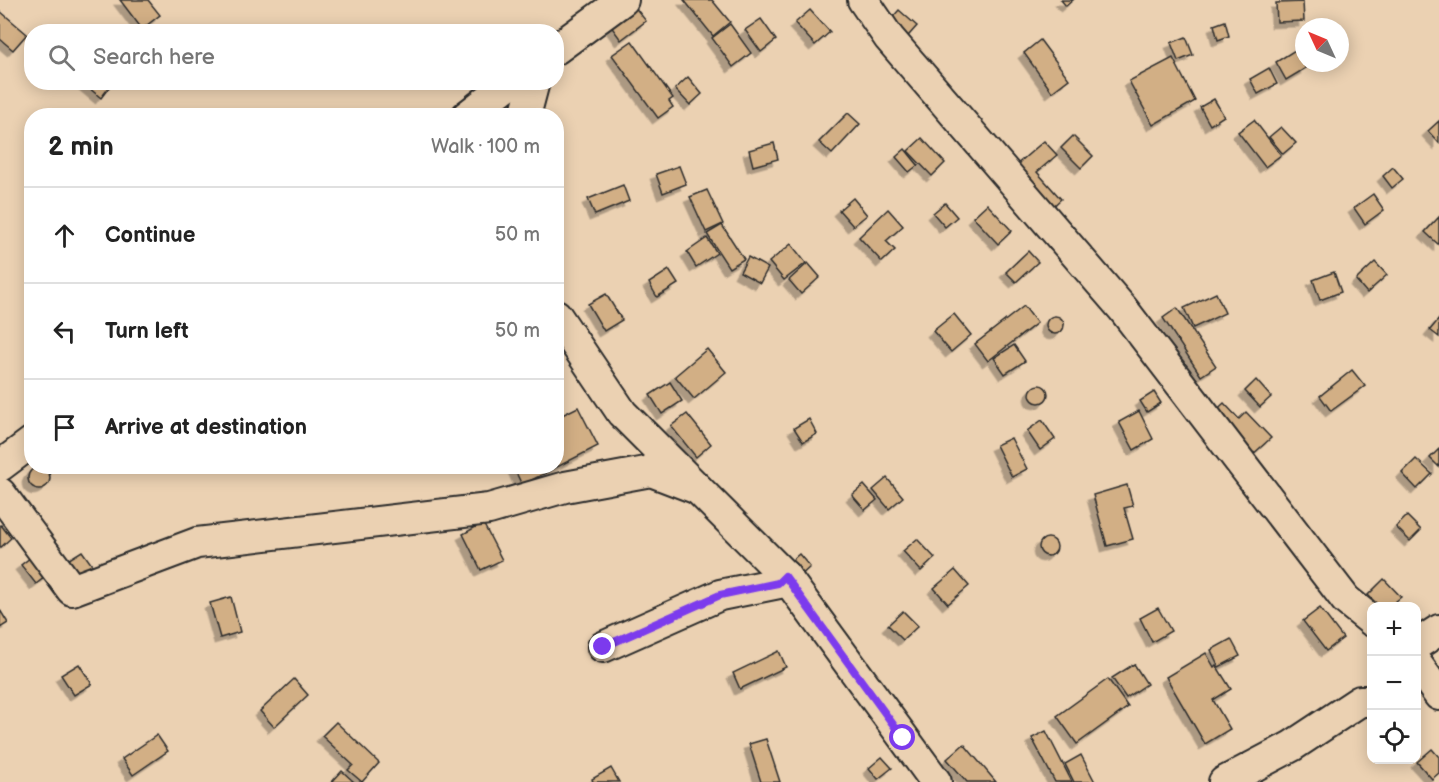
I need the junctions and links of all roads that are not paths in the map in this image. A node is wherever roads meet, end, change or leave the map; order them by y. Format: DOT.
graph roads {
  1 [pos="622,0"];
  2 [pos="863,0"];
  3 [pos="564,43"];
  4 [pos="501,90"];
  5 [pos="532,90"];
  6 [pos="477,108"];
  7 [pos="527,108"];
  8 [pos="564,327"];
  9 [pos="24,448"];
  10 [pos="0,466"];
  11 [pos="698,489"];
  12 [pos="0,493"];
  13 [pos="785,576"];
  14 [pos="1367,618"];
  15 [pos="1439,630"];
  16 [pos="1421,642"];
  17 [pos="603,647"];
  18 [pos="1421,670"];
  19 [pos="1439,695"];
  20 [pos="1367,701"];
  21 [pos="1421,706"];
  22 [pos="1439,712"];
  23 [pos="936,782"];
  24 [pos="1224,782"];
  1 -- 3 [label="street"];
  2 -- 14 [label="street"];
  4 -- 6 [label="street"];
  5 -- 7 [label="street"];
  8 -- 11 [label="street"];
  9 -- 10 [label="street"];
  11 -- 12 [label="street"];
  11 -- 13 [label="street"];
  13 -- 17 [label="street"];
  13 -- 23 [label="street"];
  15 -- 16 [label="street"];
  18 -- 19 [label="street"];
  20 -- 24 [label="street"];
  21 -- 22 [label="street"];
}
